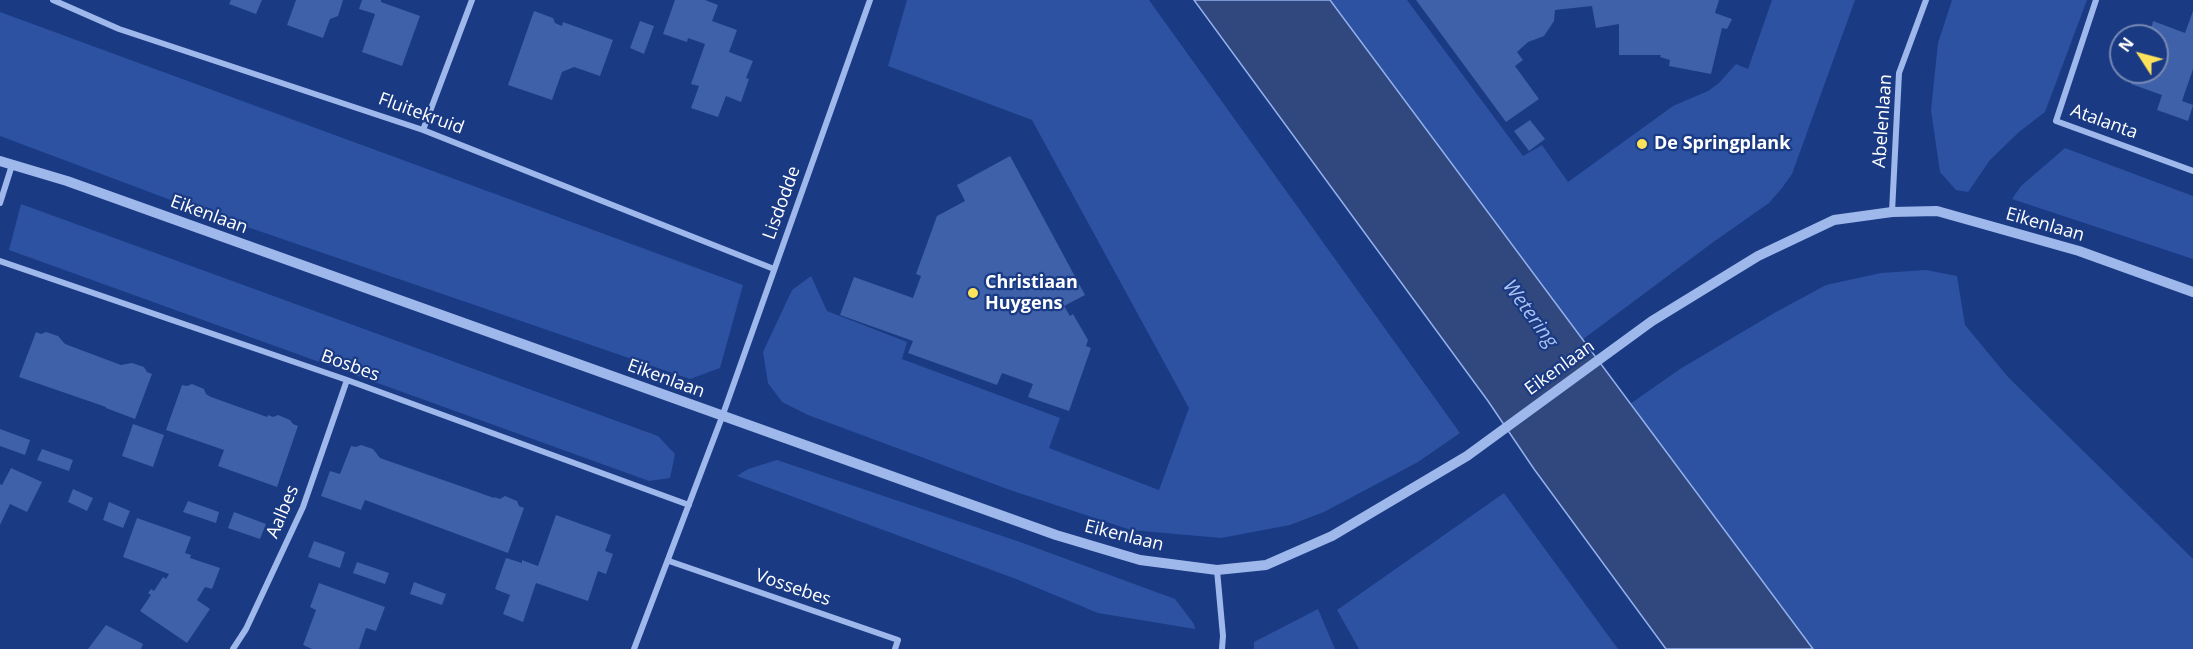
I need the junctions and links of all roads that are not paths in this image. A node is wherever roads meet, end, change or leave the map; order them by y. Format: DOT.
graph roads {
  1 [pos="53,0"];
  2 [pos="77,0"];
  3 [pos="472,0"];
  4 [pos="870,0"];
  5 [pos="1926,0"];
  6 [pos="2096,0"];
  7 [pos="74,8"];
  8 [pos="423,129"];
  9 [pos="0,161"];
  10 [pos="12,165"];
  11 [pos="2193,171"];
  12 [pos="0,203"];
  13 [pos="1892,212"];
  14 [pos="0,261"];
  15 [pos="774,269"];
  16 [pos="2193,292"];
  17 [pos="347,380"];
  18 [pos="722,417"];
  19 [pos="688,505"];
  20 [pos="669,561"];
  21 [pos="1217,570"];
  22 [pos="233,649"];
  23 [pos="634,649"];
  24 [pos="895,649"];
  25 [pos="1222,649"];
  1 -- 7 [label="street, Fluitekruid"];
  2 -- 7 [label="street"];
  3 -- 8 [label="street"];
  4 -- 15 [label="street, Lisdodde"];
  5 -- 13 [label="street, Abelenlaan"];
  6 -- 11 [label="street, Atalanta"];
  7 -- 8 [label="street, Fluitekruid"];
  8 -- 15 [label="street, Fluitekruid"];
  9 -- 10 [label="street, Eikenlaan"];
  10 -- 12 [label="street"];
  10 -- 18 [label="street, Eikenlaan"];
  13 -- 16 [label="street, Eikenlaan"];
  13 -- 21 [label="street, Eikenlaan"];
  14 -- 17 [label="street, Bosbes"];
  15 -- 18 [label="street, Lisdodde"];
  17 -- 19 [label="street, Bosbes"];
  17 -- 22 [label="street, Aalbes"];
  18 -- 19 [label="street"];
  18 -- 21 [label="street, Eikenlaan"];
  19 -- 20 [label="street"];
  20 -- 23 [label="street"];
  20 -- 24 [label="street, Vossebes"];
  21 -- 25 [label="street"];
}
